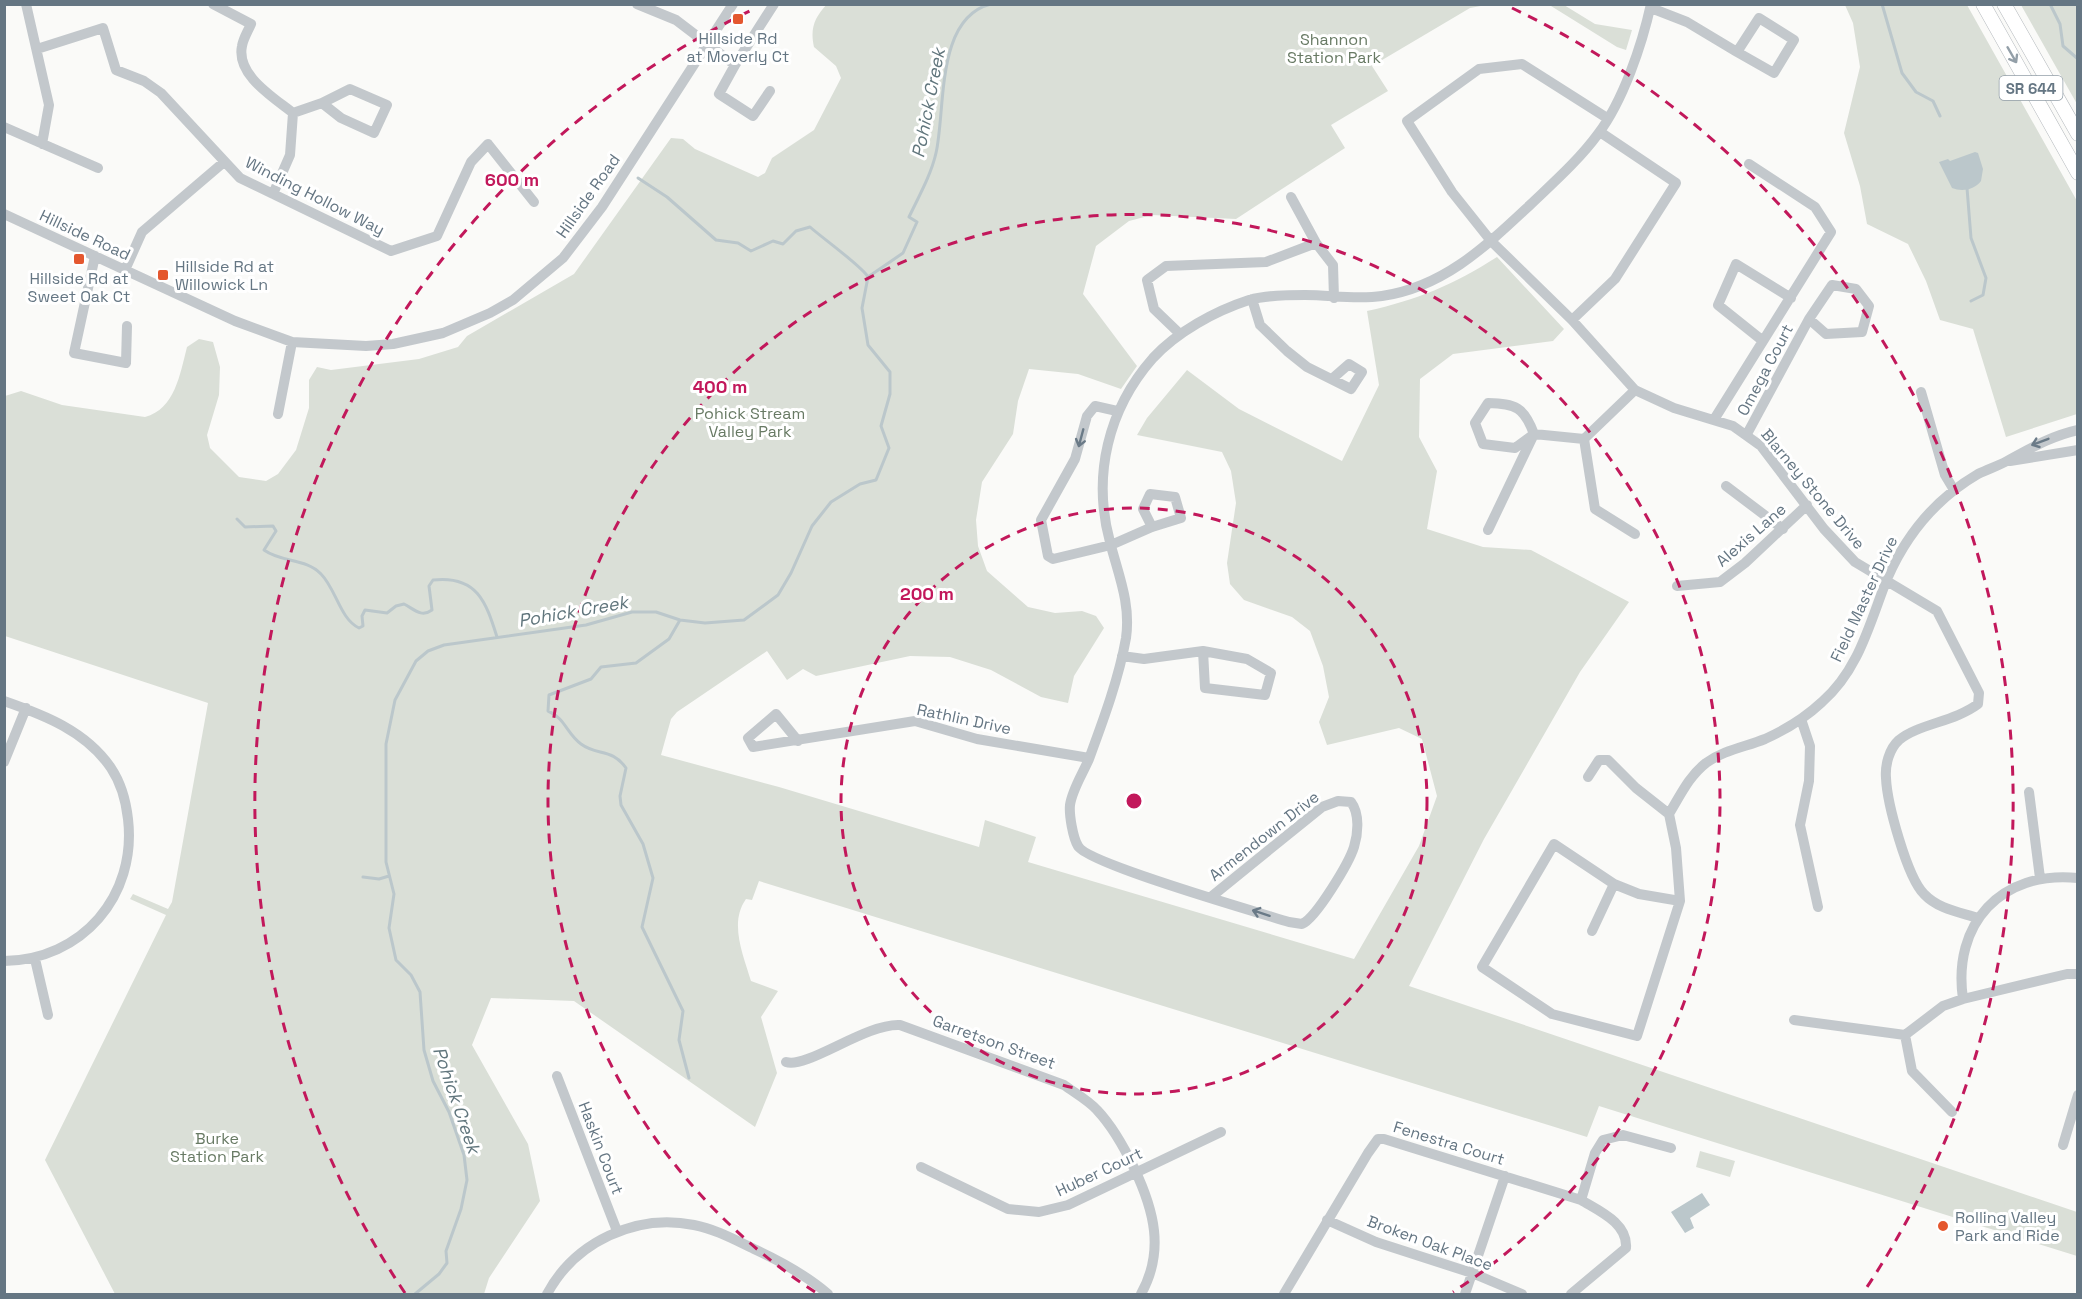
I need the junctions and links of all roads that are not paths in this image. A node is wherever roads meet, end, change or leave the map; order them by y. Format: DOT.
graph roads {
  1 [pos="26,4"];
  2 [pos="213,4"];
  3 [pos="637,4"];
  4 [pos="733,4"];
  5 [pos="774,4"];
  6 [pos="1983,4"];
  7 [pos="2004,4"];
  8 [pos="1651,6"];
  9 [pos="707,43"];
  10 [pos="37,50"];
  11 [pos="1737,52"];
  12 [pos="735,65"];
  13 [pos="770,91"];
  14 [pos="322,103"];
  15 [pos="293,113"];
  16 [pos="1606,118"];
  17 [pos="4,127"];
  18 [pos="1600,132"];
  19 [pos="2078,134"];
  20 [pos="42,144"];
  21 [pos="224,162"];
  22 [pos="1749,164"];
  23 [pos="98,168"];
  24 [pos="2078,173"];
  25 [pos="273,195"];
  26 [pos="1291,197"];
  27 [pos="534,202"];
  28 [pos="5,216"];
  29 [pos="1491,241"];
  30 [pos="1316,243"];
  31 [pos="95,256"];
  32 [pos="125,270"];
  33 [pos="1335,298"];
  34 [pos="1791,298"];
  35 [pos="1252,299"];
  36 [pos="1809,319"];
  37 [pos="1572,320"];
  38 [pos="127,326"];
  39 [pos="1180,334"];
  40 [pos="1763,341"];
  41 [pos="292,342"];
  42 [pos="1333,378"];
  43 [pos="1635,390"];
  44 [pos="1921,392"];
  45 [pos="1117,411"];
  46 [pos="278,414"];
  47 [pos="1715,418"];
  48 [pos="2078,430"];
  49 [pos="1534,434"];
  50 [pos="1747,434"];
  51 [pos="1584,439"];
  52 [pos="2077,452"];
  53 [pos="2006,461"];
  54 [pos="1726,486"];
  55 [pos="1954,490"];
  56 [pos="1807,505"];
  57 [pos="1152,527"];
  58 [pos="1783,529"];
  59 [pos="1488,530"];
  60 [pos="1635,534"];
  61 [pos="1111,544"];
  62 [pos="1887,579"];
  63 [pos="1677,586"];
  64 [pos="1203,651"];
  65 [pos="1122,656"];
  66 [pos="4,700"];
  67 [pos="26,708"];
  68 [pos="1801,719"];
  69 [pos="798,741"];
  70 [pos="1089,758"];
  71 [pos="4,762"];
  72 [pos="1588,777"];
  73 [pos="2029,792"];
  74 [pos="1670,814"];
  75 [pos="2040,878"];
  76 [pos="2078,878"];
  77 [pos="1614,884"];
  78 [pos="1211,897"];
  79 [pos="1680,901"];
  80 [pos="1818,907"];
  81 [pos="1978,918"];
  82 [pos="1592,931"];
  83 [pos="35,959"];
  84 [pos="4,961"];
  85 [pos="2078,974"];
  86 [pos="1963,999"];
  87 [pos="48,1015"];
  88 [pos="1794,1020"];
  89 [pos="1905,1035"];
  90 [pos="786,1062"];
  91 [pos="557,1076"];
  92 [pos="2078,1095"];
  93 [pos="1952,1112"];
  94 [pos="1221,1132"];
  95 [pos="2063,1145"];
  96 [pos="1671,1148"];
  97 [pos="921,1167"];
  98 [pos="1136,1172"];
  99 [pos="1505,1176"];
  100 [pos="1581,1200"];
  101 [pos="1327,1220"];
  102 [pos="617,1231"];
  103 [pos="1472,1273"];
  104 [pos="547,1294"];
  105 [pos="828,1294"];
  106 [pos="1141,1294"];
  107 [pos="1284,1294"];
  108 [pos="1465,1294"];
  109 [pos="1522,1294"];
  110 [pos="1571,1294"];
  1 -- 10 [label="street"];
  2 -- 15 [label="street"];
  3 -- 9 [label="street"];
  4 -- 9 [label="street, Hillside Road"];
  5 -- 12 [label="street"];
  6 -- 24 [label="main road, SR 644, one-way"];
  7 -- 19 [label="main road, SR 644"];
  8 -- 11 [label="street"];
  8 -- 16 [label="street"];
  9 -- 12 [label="street"];
  9 -- 41 [label="street, Hillside Road"];
  10 -- 20 [label="street"];
  10 -- 21 [label="street, Winding Hollow Way"];
  11 -- 11 [label="street"];
  12 -- 13 [label="street"];
  14 -- 14 [label="street"];
  14 -- 15 [label="street"];
  15 -- 25 [label="street"];
  16 -- 18 [label="street"];
  16 -- 29 [label="street, Blarney Stone Drive"];
  17 -- 20 [label="street"];
  18 -- 29 [label="street"];
  18 -- 37 [label="street"];
  20 -- 23 [label="street"];
  21 -- 25 [label="street, Winding Hollow Way"];
  21 -- 32 [label="street"];
  22 -- 34 [label="street"];
  25 -- 27 [label="street, Winding Hollow Way"];
  26 -- 30 [label="street"];
  28 -- 31 [label="street, Hillside Road"];
  29 -- 33 [label="street"];
  29 -- 37 [label="street, Blarney Stone Drive"];
  30 -- 33 [label="street"];
  30 -- 39 [label="street"];
  31 -- 32 [label="street, Hillside Road"];
  31 -- 38 [label="street"];
  32 -- 41 [label="street, Hillside Road"];
  33 -- 35 [label="street"];
  34 -- 40 [label="street"];
  34 -- 40 [label="street"];
  35 -- 39 [label="street"];
  35 -- 42 [label="street"];
  36 -- 36 [label="street, Omega Court"];
  36 -- 50 [label="street, Omega Court"];
  37 -- 43 [label="street, Blarney Stone Drive"];
  39 -- 45 [label="street"];
  40 -- 47 [label="street"];
  41 -- 46 [label="street"];
  43 -- 47 [label="street, Blarney Stone Drive"];
  43 -- 51 [label="street"];
  44 -- 55 [label="street"];
  45 -- 61 [label="street"];
  45 -- 61 [label="street, one-way"];
  47 -- 50 [label="street, Blarney Stone Drive"];
  48 -- 53 [label="street, Field Master Drive, one-way"];
  49 -- 49 [label="street"];
  49 -- 51 [label="street"];
  49 -- 59 [label="street"];
  50 -- 56 [label="street, Blarney Stone Drive"];
  51 -- 60 [label="street"];
  52 -- 53 [label="street, Field Master Drive"];
  53 -- 55 [label="street, Field Master Drive"];
  54 -- 58 [label="street"];
  55 -- 62 [label="street, Field Master Drive"];
  56 -- 58 [label="street, Alexis Lane"];
  56 -- 62 [label="street, Blarney Stone Drive"];
  57 -- 61 [label="street"];
  58 -- 63 [label="street, Alexis Lane"];
  61 -- 65 [label="street"];
  62 -- 68 [label="street, Field Master Drive"];
  62 -- 81 [label="street, Blarney Stone Drive"];
  64 -- 64 [label="street"];
  64 -- 65 [label="street"];
  65 -- 70 [label="street"];
  66 -- 67 [label="street"];
  67 -- 71 [label="street"];
  67 -- 83 [label="street"];
  68 -- 74 [label="street, Field Master Drive"];
  68 -- 80 [label="street"];
  69 -- 70 [label="street, Rathlin Drive"];
  70 -- 78 [label="street, Armendown Drive"];
  72 -- 74 [label="street"];
  73 -- 75 [label="street"];
  74 -- 79 [label="street"];
  75 -- 76 [label="street"];
  75 -- 81 [label="street"];
  77 -- 79 [label="street"];
  77 -- 79 [label="street"];
  77 -- 82 [label="street"];
  78 -- 78 [label="street, Armendown Drive, one-way"];
  81 -- 86 [label="street"];
  83 -- 84 [label="street"];
  83 -- 87 [label="street"];
  85 -- 86 [label="street"];
  86 -- 89 [label="street"];
  88 -- 89 [label="street"];
  89 -- 93 [label="street"];
  90 -- 98 [label="street, Garretson Street"];
  91 -- 102 [label="street, Haskin Court"];
  92 -- 95 [label="street"];
  94 -- 98 [label="street, Huber Court"];
  96 -- 100 [label="street"];
  97 -- 98 [label="street, Huber Court"];
  98 -- 106 [label="street, Garretson Street"];
  99 -- 100 [label="street, Fenestra Court"];
  99 -- 101 [label="street, Fenestra Court"];
  99 -- 103 [label="street"];
  100 -- 110 [label="street, Fenestra Court"];
  101 -- 103 [label="street, Broken Oak Place"];
  101 -- 107 [label="street, Fenestra Court"];
  102 -- 104 [label="street"];
  102 -- 105 [label="street"];
  103 -- 108 [label="street"];
  103 -- 109 [label="street, Broken Oak Place"];
}
